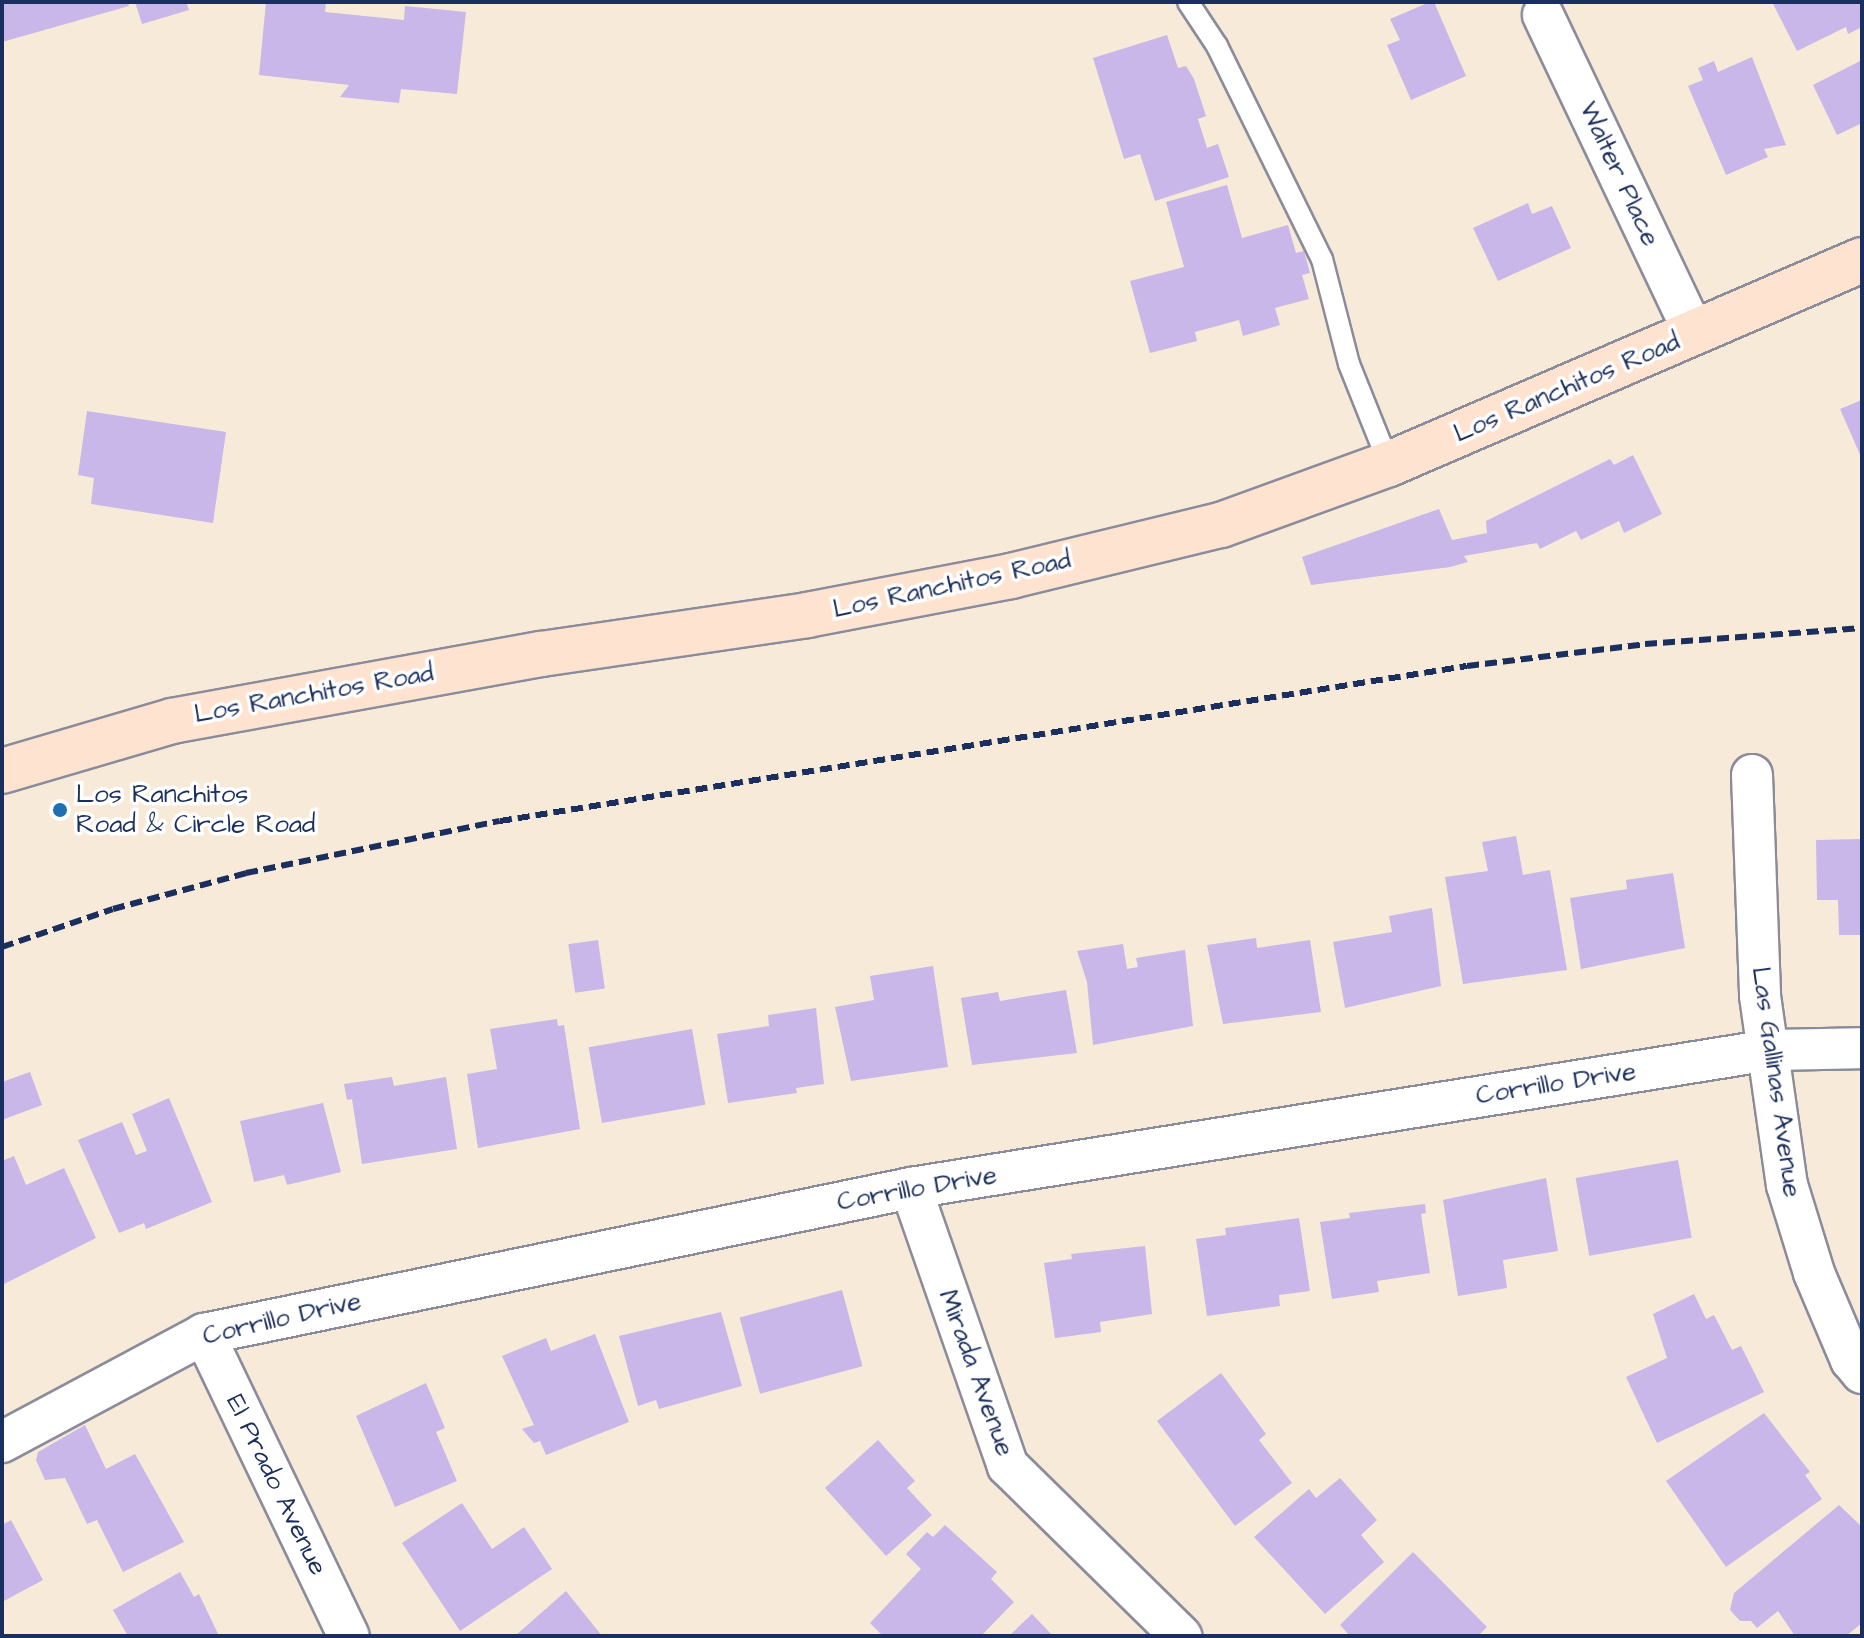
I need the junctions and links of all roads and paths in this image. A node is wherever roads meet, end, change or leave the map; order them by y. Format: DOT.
graph roads {
  1 [pos="1188,2"];
  2 [pos="1543,15"];
  3 [pos="1862,260"];
  4 [pos="1694,333"];
  5 [pos="1389,464"];
  6 [pos="2,771"];
  7 [pos="1752,775"];
  8 [pos="1862,1048"];
  9 [pos="1770,1050"];
  10 [pos="911,1188"];
  11 [pos="204,1334"];
  12 [pos="1862,1373"];
  13 [pos="2,1442"];
  14 [pos="349,1636"];
  15 [pos="1181,1636"];
  1 -- 5 [label="lane"];
  2 -- 4 [label="street, Walter Place"];
  3 -- 4 [label="main road, Los Ranchitos Road"];
  4 -- 5 [label="main road, Los Ranchitos Road"];
  5 -- 6 [label="main road, Los Ranchitos Road"];
  7 -- 9 [label="street, Las Gallinas Avenue"];
  8 -- 9 [label="street, Corrillo Drive"];
  9 -- 10 [label="street, Corrillo Drive"];
  9 -- 12 [label="street, Las Gallinas Avenue"];
  10 -- 11 [label="street, Corrillo Drive"];
  10 -- 15 [label="street, Mirada Avenue"];
  11 -- 13 [label="street, Corrillo Drive"];
  11 -- 14 [label="street, El Prado Avenue"];
}
